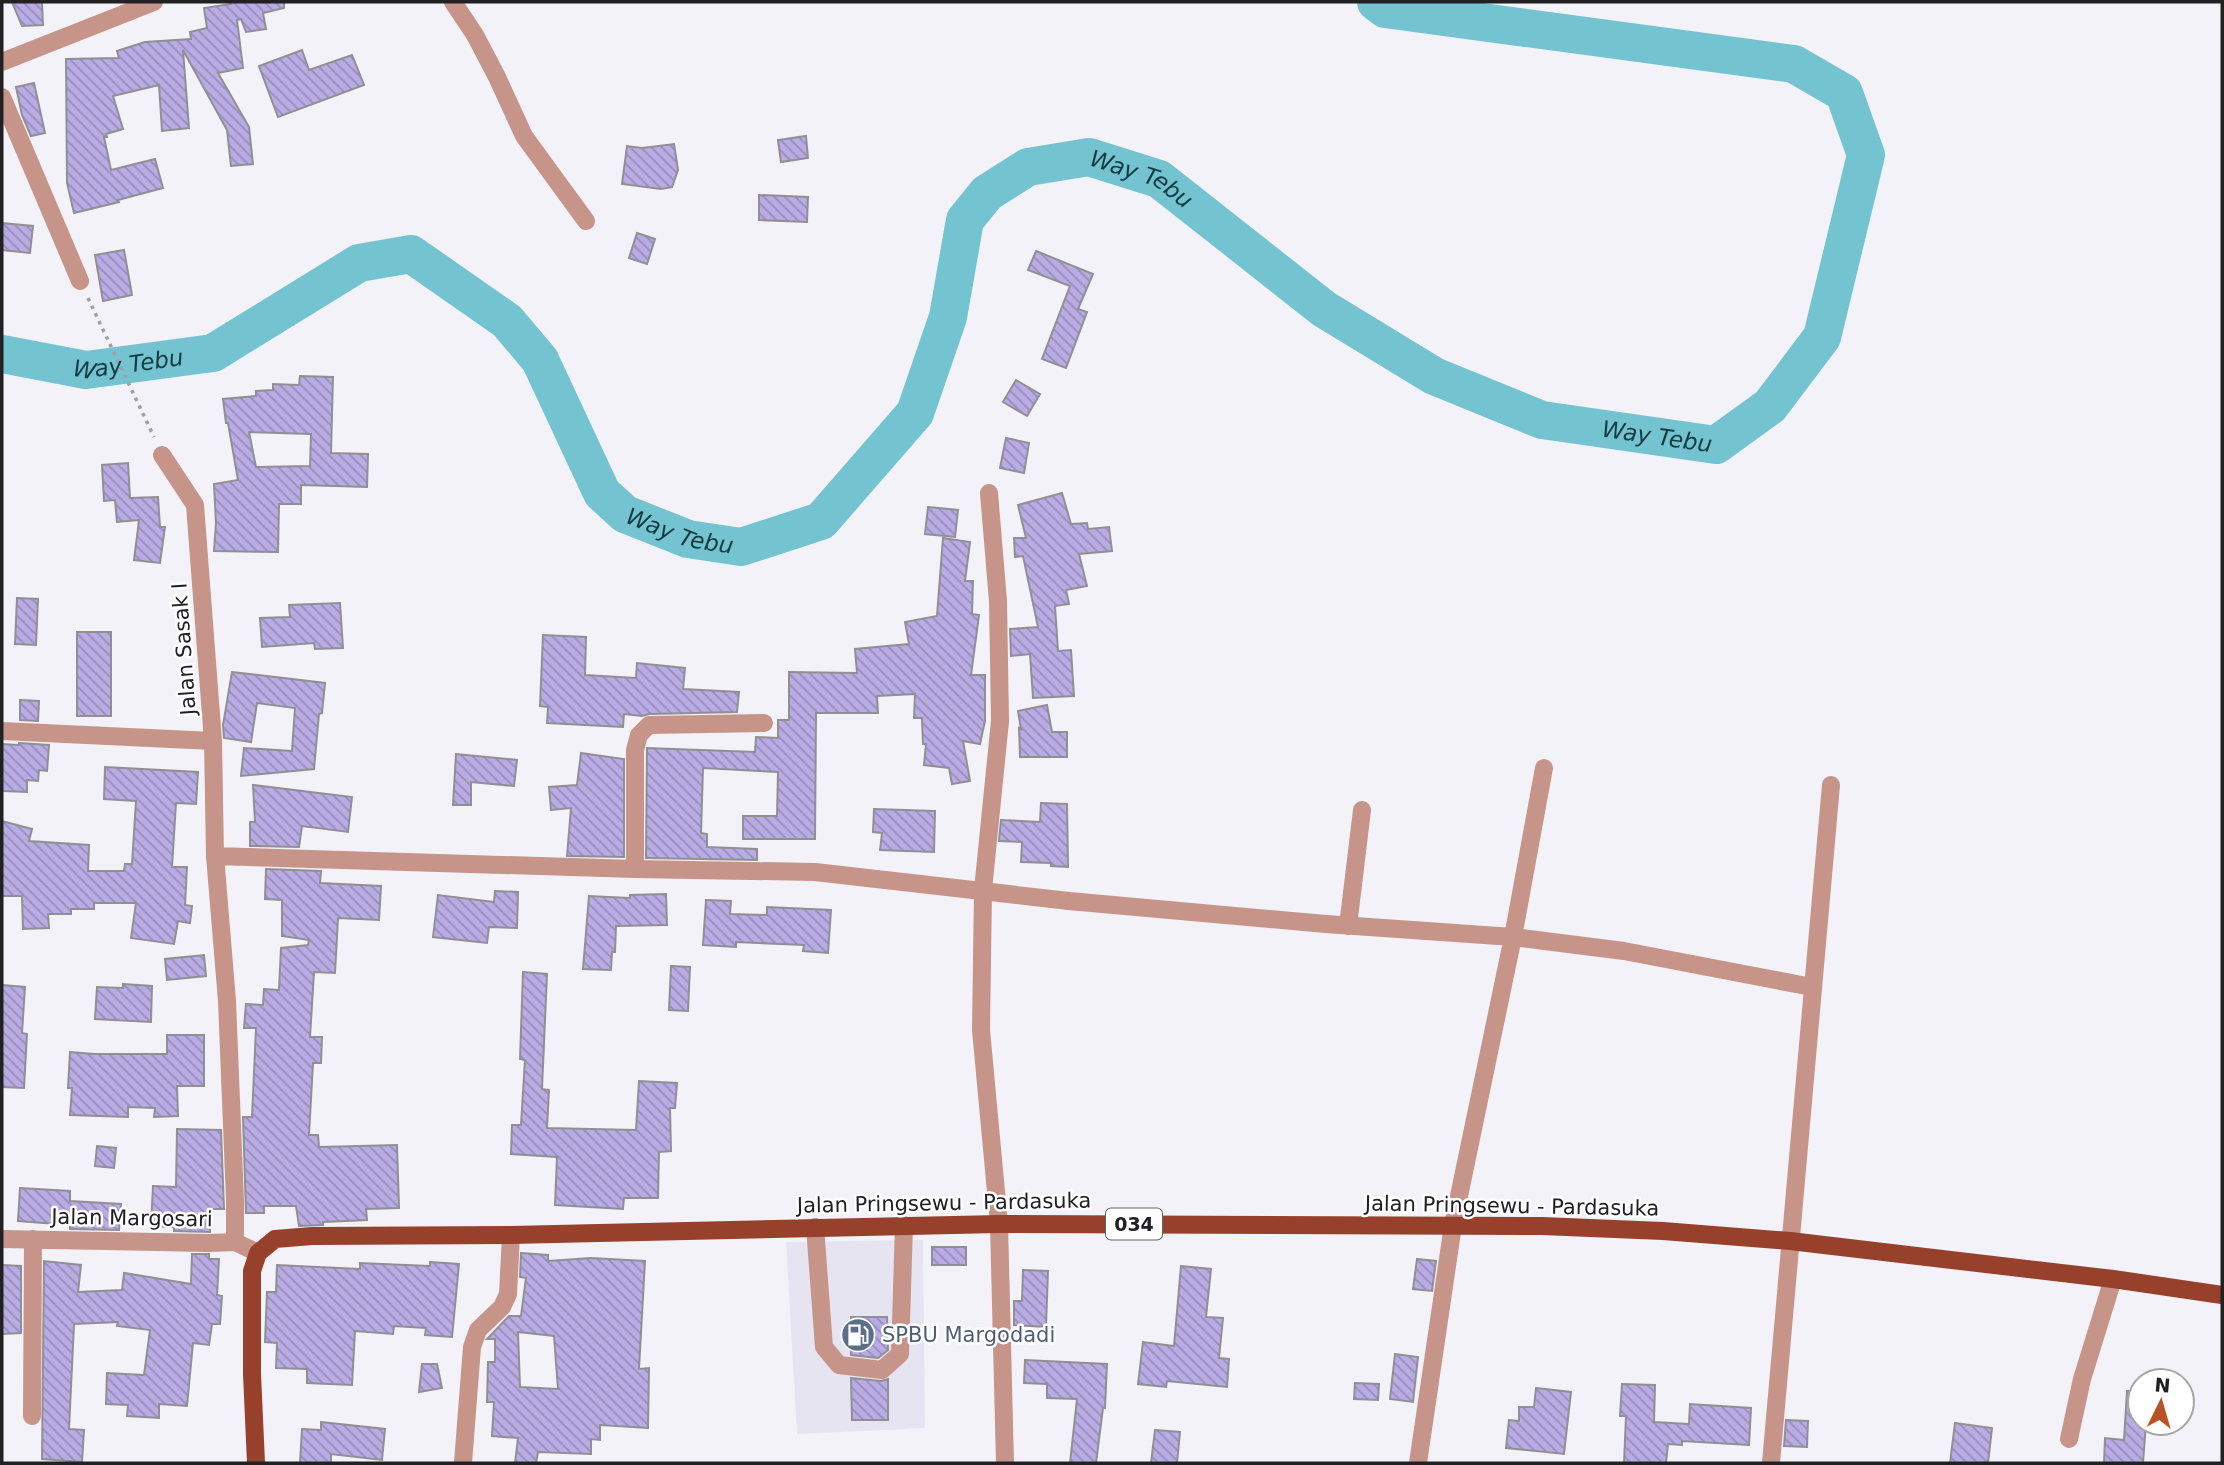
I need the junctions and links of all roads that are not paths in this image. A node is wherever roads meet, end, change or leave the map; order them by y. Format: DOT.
graph roads {
  1 [pos="154,2"];
  2 [pos="453,2"];
  3 [pos="2,62"];
  4 [pos="2,97"];
  5 [pos="586,221"];
  6 [pos="80,281"];
  7 [pos="162,455"];
  8 [pos="989,493"];
  9 [pos="764,723"];
  10 [pos="2,731"];
  11 [pos="213,741"];
  12 [pos="1544,768"];
  13 [pos="1831,785"];
  14 [pos="1362,810"];
  15 [pos="215,856"];
  16 [pos="635,869"];
  17 [pos="983,890"];
  18 [pos="1348,926"];
  19 [pos="1513,937"];
  20 [pos="1812,987"];
  21 [pos="999,1224"];
  22 [pos="904,1225"];
  23 [pos="1453,1226"];
  24 [pos="815,1227"];
  25 [pos="511,1235"];
  26 [pos="2,1239"];
  27 [pos="33,1239"];
  28 [pos="1790,1241"];
  29 [pos="235,1242"];
  30 [pos="258,1253"];
  31 [pos="2113,1279"];
  32 [pos="2222,1296"];
  33 [pos="32,1416"];
  34 [pos="2068,1439"];
  35 [pos="256,1463"];
  36 [pos="463,1463"];
  37 [pos="1004,1463"];
  38 [pos="1418,1463"];
  39 [pos="1771,1463"];
  1 -- 3 [label="street"];
  2 -- 5 [label="street"];
  4 -- 6 [label="street"];
  7 -- 11 [label="street, Jalan Sasak I"];
  8 -- 17 [label="street"];
  9 -- 16 [label="street"];
  10 -- 11 [label="street"];
  11 -- 15 [label="street, Jalan Sasak I"];
  12 -- 19 [label="street"];
  13 -- 20 [label="street"];
  14 -- 18 [label="street"];
  15 -- 16 [label="street"];
  15 -- 29 [label="street, Jalan Sasak I"];
  16 -- 17 [label="street"];
  17 -- 18 [label="street"];
  17 -- 21 [label="street"];
  18 -- 19 [label="street"];
  19 -- 20 [label="street"];
  19 -- 23 [label="street"];
  20 -- 28 [label="street"];
  21 -- 22 [label="main road, Jalan Pringsewu - Pardasuka / 034"];
  21 -- 23 [label="main road, Jalan Pringsewu - Pardasuka / 034"];
  21 -- 37 [label="street"];
  22 -- 24 [label="main road, Jalan Pringsewu - Pardasuka / 034"];
  22 -- 24 [label="street"];
  23 -- 28 [label="main road, Jalan Pringsewu - Pardasuka / 034"];
  23 -- 38 [label="street"];
  24 -- 25 [label="main road, Jalan Pringsewu - Pardasuka / 034"];
  25 -- 30 [label="main road, Jalan Pringsewu - Pardasuka / 034"];
  25 -- 36 [label="street"];
  26 -- 27 [label="street, Jalan Margosari"];
  27 -- 29 [label="street, Jalan Margosari"];
  27 -- 33 [label="street"];
  28 -- 31 [label="main road, Jalan Pringsewu - Pardasuka / 034"];
  28 -- 39 [label="street"];
  29 -- 30 [label="street, Jalan Margosari"];
  30 -- 35 [label="main road"];
  31 -- 32 [label="main road, Jalan Pringsewu - Pardasuka / 034"];
  31 -- 34 [label="street"];
}
